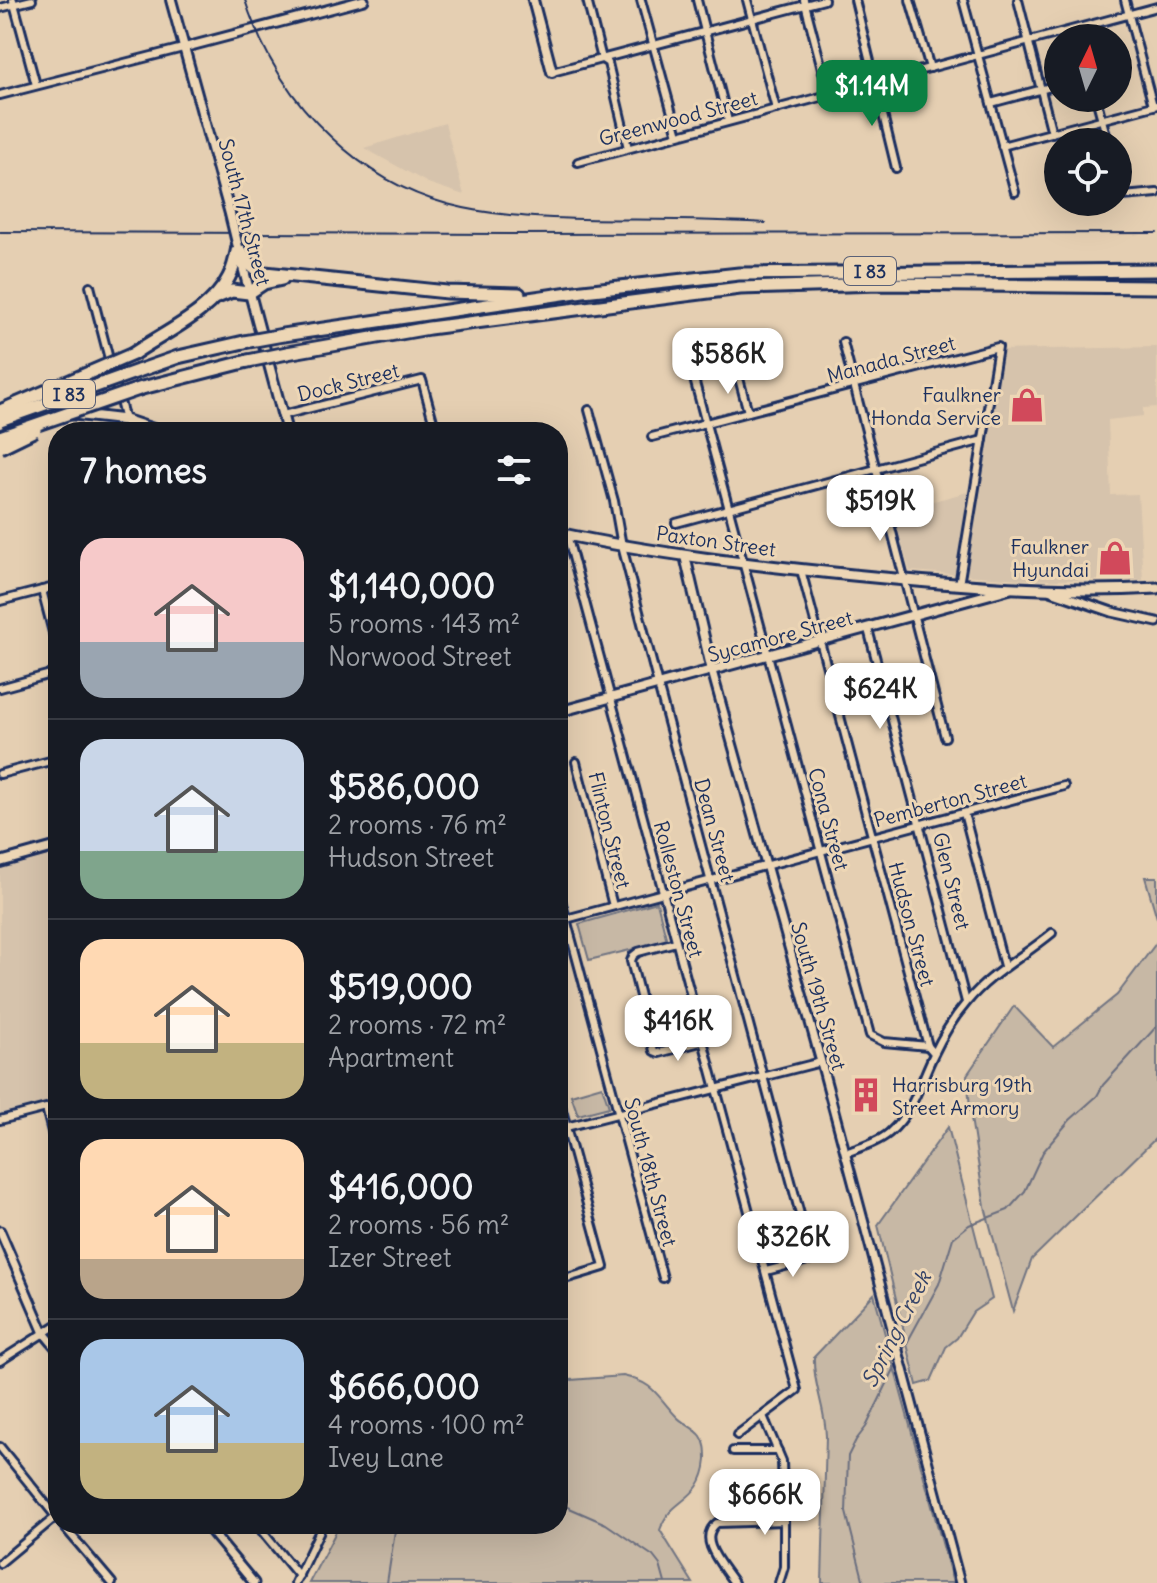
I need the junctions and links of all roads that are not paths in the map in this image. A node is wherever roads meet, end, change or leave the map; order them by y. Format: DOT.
graph roads {
  1 [pos="32,0"];
  2 [pos="171,0"];
  3 [pos="320,0"];
  4 [pos="364,0"];
  5 [pos="533,0"];
  6 [pos="587,0"];
  7 [pos="641,0"];
  8 [pos="697,0"];
  9 [pos="747,0"];
  10 [pos="824,0"];
  11 [pos="855,0"];
  12 [pos="910,0"];
  13 [pos="963,0"];
  14 [pos="1018,0"];
  15 [pos="1125,0"];
  16 [pos="14,2"];
  17 [pos="805,2"];
  18 [pos="1157,7"];
  19 [pos="0,8"];
  20 [pos="323,11"];
  21 [pos="1128,14"];
  22 [pos="752,19"];
  23 [pos="1092,24"];
  24 [pos="706,31"];
  25 [pos="1044,37"];
  26 [pos="1029,41"];
  27 [pos="654,45"];
  28 [pos="183,48"];
  29 [pos="978,55"];
  30 [pos="602,59"];
  31 [pos="930,68"];
  32 [pos="552,72"];
  33 [pos="877,82"];
  34 [pos="36,85"];
  35 [pos="1042,90"];
  36 [pos="0,95"];
  37 [pos="829,95"];
  38 [pos="991,103"];
  39 [pos="1155,105"];
  40 [pos="776,109"];
  41 [pos="1100,112"];
  42 [pos="1102,120"];
  43 [pos="728,121"];
  44 [pos="1051,128"];
  45 [pos="1071,128"];
  46 [pos="1104,128"];
  47 [pos="678,135"];
  48 [pos="1044,135"];
  49 [pos="1002,146"];
  50 [pos="628,148"];
  51 [pos="578,162"];
  52 [pos="896,168"];
  53 [pos="1015,192"];
  54 [pos="1157,193"];
  55 [pos="1132,195"];
  56 [pos="238,247"];
  57 [pos="1157,270"];
  58 [pos="324,278"];
  59 [pos="90,286"];
  60 [pos="1157,287"];
  61 [pos="583,291"];
  62 [pos="249,293"];
  63 [pos="209,301"];
  64 [pos="843,342"];
  65 [pos="737,371"];
  66 [pos="694,379"];
  67 [pos="854,386"];
  68 [pos="117,395"];
  69 [pos="0,408"];
  70 [pos="589,410"];
  71 [pos="748,412"];
  72 [pos="283,415"];
  73 [pos="0,420"];
  74 [pos="125,420"];
  75 [pos="50,422"];
  76 [pos="131,422"];
  77 [pos="285,422"];
  78 [pos="433,422"];
  79 [pos="48,423"];
  80 [pos="706,423"];
  81 [pos="0,437"];
  82 [pos="652,437"];
  83 [pos="983,440"];
  84 [pos="0,447"];
  85 [pos="875,470"];
  86 [pos="729,509"];
  87 [pos="676,523"];
  88 [pos="568,535"];
  89 [pos="622,546"];
  90 [pos="568,554"];
  91 [pos="685,556"];
  92 [pos="744,564"];
  93 [pos="801,570"];
  94 [pos="905,580"];
  95 [pos="959,585"];
  96 [pos="48,588"];
  97 [pos="1157,588"];
  98 [pos="1009,589"];
  99 [pos="42,590"];
  100 [pos="1049,590"];
  101 [pos="0,601"];
  102 [pos="48,613"];
  103 [pos="914,617"];
  104 [pos="1157,622"];
  105 [pos="868,629"];
  106 [pos="820,642"];
  107 [pos="768,656"];
  108 [pos="712,671"];
  109 [pos="48,675"];
  110 [pos="658,685"];
  111 [pos="0,688"];
  112 [pos="611,698"];
  113 [pos="568,710"];
  114 [pos="945,737"];
  115 [pos="48,762"];
  116 [pos="576,762"];
  117 [pos="0,774"];
  118 [pos="1064,786"];
  119 [pos="964,813"];
  120 [pos="921,825"];
  121 [pos="873,837"];
  122 [pos="48,849"];
  123 [pos="821,851"];
  124 [pos="0,862"];
  125 [pos="766,866"];
  126 [pos="712,880"];
  127 [pos="664,893"];
  128 [pos="613,906"];
  129 [pos="568,918"];
  130 [pos="568,926"];
  131 [pos="1052,933"];
  132 [pos="676,942"];
  133 [pos="1004,966"];
  134 [pos="966,1002"];
  135 [pos="704,1041"];
  136 [pos="928,1046"];
  137 [pos="934,1053"];
  138 [pos="821,1062"];
  139 [pos="764,1076"];
  140 [pos="717,1088"];
  141 [pos="618,1113"];
  142 [pos="48,1116"];
  143 [pos="0,1120"];
  144 [pos="568,1126"];
  145 [pos="568,1148"];
  146 [pos="845,1153"];
  147 [pos="0,1231"];
  148 [pos="3,1246"];
  149 [pos="766,1271"];
  150 [pos="568,1278"];
  151 [pos="663,1278"];
  152 [pos="48,1330"];
  153 [pos="44,1333"];
  154 [pos="48,1338"];
  155 [pos="0,1361"];
  156 [pos="763,1416"];
  157 [pos="737,1435"];
  158 [pos="0,1447"];
  159 [pos="733,1451"];
  160 [pos="778,1451"];
  161 [pos="48,1506"];
  162 [pos="784,1521"];
  163 [pos="48,1524"];
  164 [pos="70,1534"];
  165 [pos="213,1534"];
  166 [pos="263,1534"];
  167 [pos="318,1534"];
  168 [pos="0,1563"];
  169 [pos="297,1579"];
  170 [pos="112,1583"];
  171 [pos="254,1583"];
  172 [pos="734,1583"];
  173 [pos="779,1583"];
  174 [pos="960,1583"];
  1 -- 16 [label="street"];
  2 -- 28 [label="main road, South 17th Street"];
  3 -- 20 [label="street"];
  4 -- 20 [label="street"];
  5 -- 32 [label="main road"];
  6 -- 30 [label="street"];
  7 -- 27 [label="street"];
  8 -- 24 [label="street"];
  9 -- 22 [label="street"];
  10 -- 17 [label="street"];
  11 -- 33 [label="street"];
  12 -- 31 [label="street"];
  13 -- 29 [label="street"];
  14 -- 26 [label="street"];
  15 -- 21 [label="street"];
  16 -- 19 [label="street"];
  16 -- 34 [label="street"];
  17 -- 22 [label="street"];
  17 -- 37 [label="street"];
  18 -- 21 [label="street, Greenwood Street"];
  20 -- 28 [label="street"];
  21 -- 23 [label="street, Greenwood Street"];
  21 -- 39 [label="street"];
  22 -- 24 [label="street"];
  22 -- 40 [label="street"];
  24 -- 27 [label="street"];
  24 -- 43 [label="street"];
  25 -- 26 [label="street, Greenwood Street"];
  26 -- 29 [label="street, Greenwood Street"];
  26 -- 35 [label="street"];
  27 -- 30 [label="street"];
  27 -- 47 [label="street"];
  28 -- 34 [label="street"];
  28 -- 56 [label="main road, South 17th Street, bridge"];
  29 -- 31 [label="street, Greenwood Street"];
  29 -- 38 [label="street"];
  30 -- 32 [label="street"];
  30 -- 50 [label="street"];
  31 -- 33 [label="street, Greenwood Street"];
  33 -- 37 [label="street, Greenwood Street"];
  33 -- 52 [label="street"];
  34 -- 36 [label="street"];
  35 -- 38 [label="street"];
  35 -- 44 [label="street"];
  37 -- 40 [label="street, Greenwood Street"];
  38 -- 49 [label="street"];
  39 -- 42 [label="street"];
  40 -- 43 [label="street, Greenwood Street"];
  41 -- 42 [label="street"];
  42 -- 45 [label="street"];
  42 -- 46 [label="street"];
  43 -- 47 [label="street, Greenwood Street"];
  47 -- 50 [label="street, Greenwood Street"];
  48 -- 49 [label="street"];
  49 -- 53 [label="street"];
  50 -- 51 [label="street, Greenwood Street"];
  54 -- 55 [label="street"];
  56 -- 58 [label="highway"];
  56 -- 62 [label="main road, South 17th Street"];
  56 -- 63 [label="highway"];
  57 -- 61 [label="highway, I 83"];
  58 -- 61 [label="highway"];
  58 -- 62 [label="highway"];
  59 -- 74 [label="street"];
  60 -- 68 [label="highway, I 83, bridge"];
  61 -- 73 [label="highway, I 83, bridge"];
  62 -- 63 [label="highway"];
  62 -- 72 [label="main road, South 17th Street"];
  63 -- 69 [label="highway, bridge"];
  64 -- 67 [label="street"];
  65 -- 71 [label="street"];
  66 -- 80 [label="street, Cona Street"];
  67 -- 71 [label="street, Manada Street"];
  67 -- 83 [label="street, Manada Street"];
  67 -- 85 [label="street"];
  68 -- 75 [label="highway, bridge"];
  68 -- 81 [label="highway, I 83, bridge"];
  69 -- 74 [label="main road"];
  70 -- 89 [label="street, Dean Street"];
  71 -- 80 [label="street, Manada Street"];
  72 -- 77 [label="main road, South 17th Street"];
  72 -- 78 [label="street, Dock Street"];
  74 -- 76 [label="main road"];
  79 -- 84 [label="highway, bridge"];
  80 -- 82 [label="street, Manada Street"];
  80 -- 86 [label="street, Cona Street"];
  83 -- 85 [label="street"];
  83 -- 95 [label="street"];
  85 -- 86 [label="street"];
  85 -- 94 [label="street"];
  86 -- 87 [label="street"];
  86 -- 92 [label="street, Cona Street"];
  88 -- 89 [label="main road, Paxton Street"];
  89 -- 91 [label="main road, Paxton Street"];
  89 -- 110 [label="street, Dean Street"];
  90 -- 112 [label="street, Rolleston Street"];
  91 -- 92 [label="main road, Paxton Street"];
  91 -- 108 [label="main road, South 19th Street"];
  92 -- 93 [label="main road, Paxton Street"];
  92 -- 107 [label="street, Cona Street"];
  93 -- 94 [label="main road, Paxton Street"];
  93 -- 106 [label="street, Hudson Street"];
  94 -- 95 [label="main road, Paxton Street"];
  94 -- 103 [label="street"];
  95 -- 98 [label="main road, Paxton Street"];
  96 -- 99 [label="street"];
  97 -- 100 [label="main road, Paxton Street"];
  98 -- 100 [label="main road, Paxton Street"];
  98 -- 103 [label="main road, Sycamore Street"];
  99 -- 101 [label="street"];
  99 -- 102 [label="street"];
  100 -- 104 [label="street"];
  103 -- 105 [label="main road, Sycamore Street"];
  103 -- 114 [label="street"];
  105 -- 106 [label="main road, Sycamore Street"];
  105 -- 120 [label="street, Glen Street"];
  106 -- 107 [label="main road, Sycamore Street"];
  106 -- 121 [label="street, Hudson Street"];
  107 -- 108 [label="main road, Sycamore Street"];
  107 -- 123 [label="street, Cona Street"];
  108 -- 110 [label="main road, Sycamore Street"];
  108 -- 125 [label="street, South 19th Street"];
  109 -- 111 [label="street"];
  110 -- 112 [label="main road, Sycamore Street"];
  110 -- 126 [label="street, Dean Street"];
  112 -- 113 [label="main road, Sycamore Street"];
  112 -- 127 [label="street, Rolleston Street"];
  115 -- 117 [label="street"];
  116 -- 128 [label="street, Flinton Street"];
  118 -- 119 [label="street, Pemberton Street"];
  119 -- 120 [label="street, Pemberton Street"];
  119 -- 133 [label="street"];
  120 -- 121 [label="street, Pemberton Street"];
  120 -- 134 [label="street, Glen Street"];
  121 -- 123 [label="street, Pemberton Street"];
  121 -- 136 [label="street, Hudson Street"];
  122 -- 124 [label="main road"];
  123 -- 125 [label="street, Pemberton Street"];
  123 -- 136 [label="street, Cona Street"];
  125 -- 126 [label="street, Pemberton Street"];
  125 -- 138 [label="street, South 19th Street"];
  126 -- 127 [label="street, Pemberton Street"];
  126 -- 139 [label="street, Dean Street"];
  127 -- 128 [label="street, Pemberton Street"];
  127 -- 132 [label="street, Rolleston Street"];
  128 -- 129 [label="street, Pemberton Street"];
  130 -- 141 [label="street, South 18th Street"];
  131 -- 133 [label="street"];
  132 -- 135 [label="street, Rolleston Street"];
  132 -- 135 [label="street"];
  133 -- 134 [label="street"];
  134 -- 137 [label="street"];
  135 -- 140 [label="street, Rolleston Street"];
  136 -- 137 [label="street, Hudson Street"];
  137 -- 146 [label="street"];
  138 -- 139 [label="street"];
  138 -- 146 [label="street, South 19th Street"];
  139 -- 140 [label="street"];
  139 -- 149 [label="street, Dean Street"];
  140 -- 141 [label="street"];
  140 -- 149 [label="street, Rolleston Street"];
  141 -- 144 [label="street"];
  141 -- 151 [label="street, South 18th Street"];
  142 -- 143 [label="street"];
  145 -- 150 [label="street"];
  146 -- 174 [label="street, South 19th Street"];
  147 -- 148 [label="street"];
  148 -- 153 [label="street"];
  149 -- 156 [label="street, Rolleston Street"];
  152 -- 153 [label="street"];
  153 -- 154 [label="street"];
  153 -- 155 [label="street"];
  156 -- 157 [label="street"];
  156 -- 160 [label="street"];
  158 -- 161 [label="street"];
  159 -- 160 [label="street"];
  160 -- 162 [label="street"];
  162 -- 172 [label="street"];
  162 -- 173 [label="street"];
  163 -- 168 [label="street"];
  164 -- 170 [label="street"];
  165 -- 171 [label="street"];
  166 -- 169 [label="street"];
  167 -- 169 [label="street"];
}
